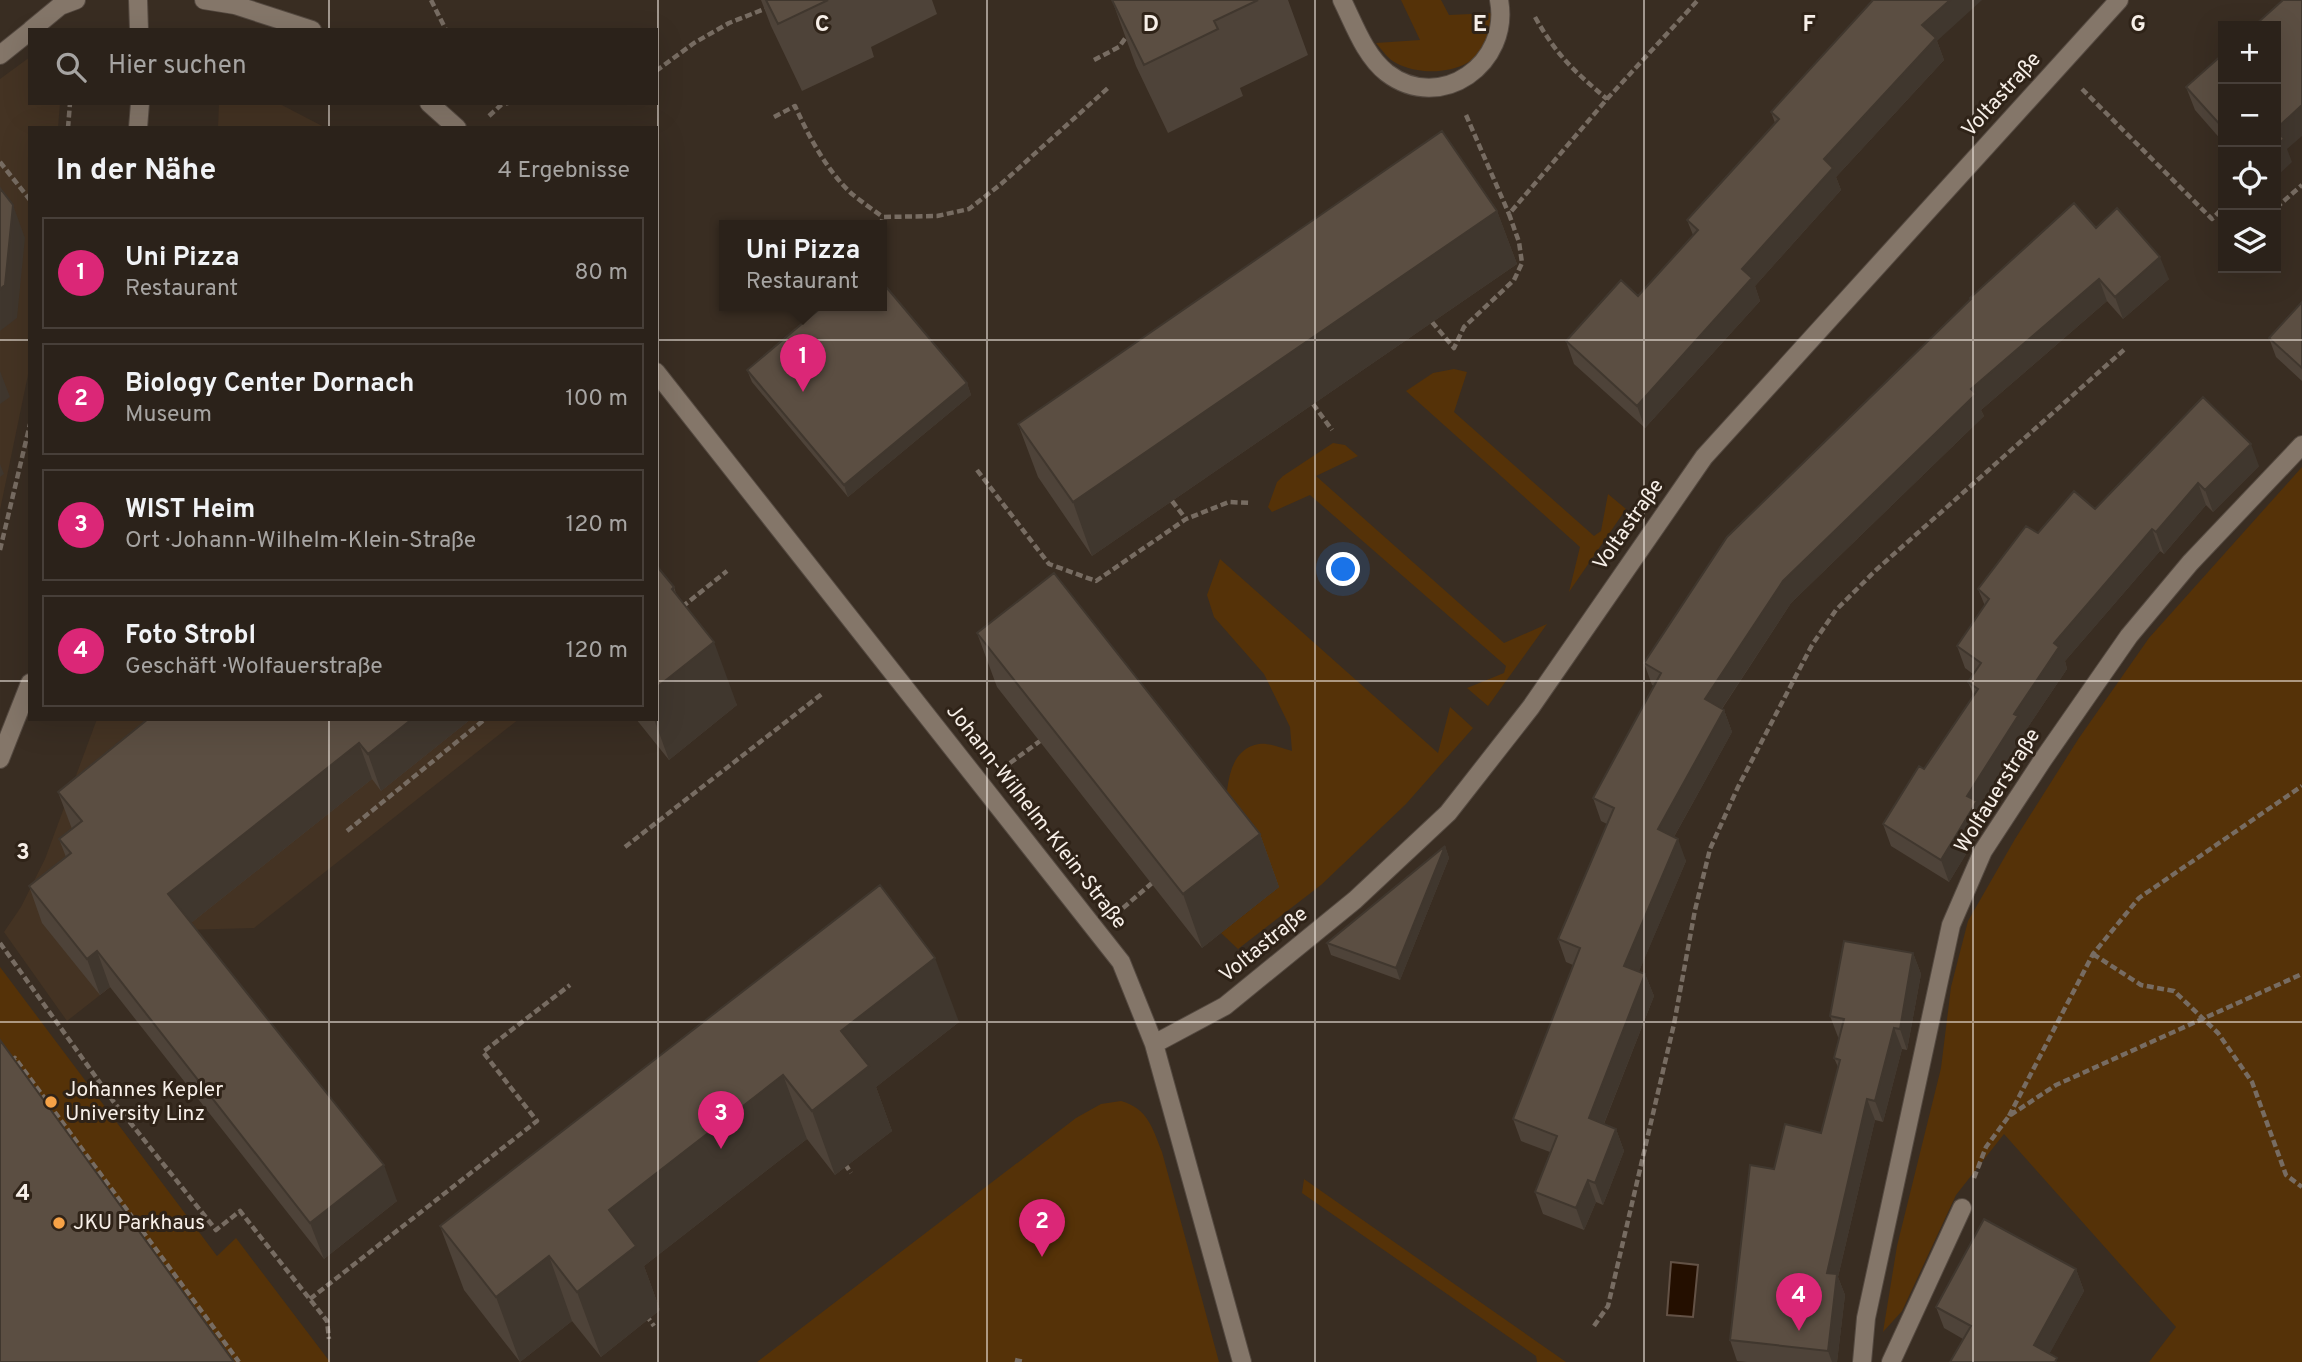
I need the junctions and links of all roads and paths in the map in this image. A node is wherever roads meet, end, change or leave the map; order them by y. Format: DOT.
graph roads {
  1 [pos="75,0"];
  2 [pos="138,0"];
  3 [pos="204,0"];
  4 [pos="431,0"];
  5 [pos="1342,0"];
  6 [pos="1698,0"];
  7 [pos="2119,0"];
  8 [pos="1500,7"];
  9 [pos="767,8"];
  10 [pos="32,28"];
  11 [pos="139,28"];
  12 [pos="306,28"];
  13 [pos="445,28"];
  14 [pos="1132,29"];
  15 [pos="28,32"];
  16 [pos="1129,46"];
  17 [pos="1119,47"];
  18 [pos="0,55"];
  19 [pos="1094,60"];
  20 [pos="2059,66"];
  21 [pos="658,70"];
  22 [pos="1452,84"];
  23 [pos="1108,88"];
  24 [pos="1607,99"];
  25 [pos="70,105"];
  26 [pos="140,105"];
  27 [pos="431,105"];
  28 [pos="501,105"];
  29 [pos="488,116"];
  30 [pos="774,117"];
  31 [pos="68,126"];
  32 [pos="138,126"];
  33 [pos="455,126"];
  34 [pos="0,162"];
  35 [pos="2302,185"];
  36 [pos="28,197"];
  37 [pos="2281,203"];
  38 [pos="2221,210"];
  39 [pos="1509,214"];
  40 [pos="883,218"];
  41 [pos="1432,322"];
  42 [pos="2126,348"];
  43 [pos="658,375"];
  44 [pos="1313,404"];
  45 [pos="1332,430"];
  46 [pos="28,433"];
  47 [pos="2302,446"];
  48 [pos="977,470"];
  49 [pos="1172,501"];
  50 [pos="1251,503"];
  51 [pos="1186,519"];
  52 [pos="0,550"];
  53 [pos="727,571"];
  54 [pos="680,609"];
  55 [pos="28,688"];
  56 [pos="823,693"];
  57 [pos="483,721"];
  58 [pos="1040,741"];
  59 [pos="0,759"];
  60 [pos="1006,766"];
  61 [pos="2302,786"];
  62 [pos="347,831"];
  63 [pos="625,847"];
  64 [pos="1152,883"];
  65 [pos="1120,911"];
  66 [pos="0,943"];
  67 [pos="2094,954"];
  68 [pos="2302,974"];
  69 [pos="569,985"];
  70 [pos="2205,1018"];
  71 [pos="1154,1044"];
  72 [pos="8,1067"];
  73 [pos="2009,1116"];
  74 [pos="843,1162"];
  75 [pos="851,1172"];
  76 [pos="2302,1187"];
  77 [pos="1962,1208"];
  78 [pos="310,1299"];
  79 [pos="638,1304"];
  80 [pos="654,1325"];
  81 [pos="1594,1326"];
  82 [pos="329,1339"];
  83 [pos="1015,1360"];
  84 [pos="240,1362"];
  85 [pos="1024,1362"];
  86 [pos="1242,1362"];
  87 [pos="1862,1362"];
  88 [pos="1891,1362"];
  1 -- 10 [label="street"];
  2 -- 11 [label="street"];
  3 -- 12 [label="street"];
  4 -- 13 [label="path"];
  5 -- 22 [label="street"];
  6 -- 24 [label="path"];
  7 -- 20 [label="street, Voltastraße"];
  8 -- 22 [label="street"];
  8 -- 24 [label="path"];
  9 -- 21 [label="path"];
  14 -- 17 [label="path"];
  15 -- 18 [label="street"];
  16 -- 17 [label="path"];
  17 -- 19 [label="path"];
  20 -- 38 [label="path"];
  20 -- 71 [label="street, Voltastraße"];
  22 -- 39 [label="path"];
  23 -- 40 [label="path"];
  24 -- 39 [label="path"];
  25 -- 31 [label="path"];
  26 -- 32 [label="street"];
  27 -- 33 [label="street"];
  28 -- 29 [label="path"];
  30 -- 40 [label="path"];
  34 -- 36 [label="path"];
  35 -- 37 [label="path"];
  39 -- 41 [label="path"];
  42 -- 81 [label="path"];
  43 -- 71 [label="street, Johann-Wilhelm-Klein-Straße"];
  44 -- 45 [label="path"];
  46 -- 52 [label="path"];
  47 -- 87 [label="street, Wolfauerstraße"];
  48 -- 51 [label="path"];
  49 -- 51 [label="path"];
  50 -- 51 [label="path"];
  53 -- 54 [label="path"];
  55 -- 59 [label="street"];
  56 -- 63 [label="path"];
  57 -- 62 [label="path"];
  58 -- 60 [label="path"];
  61 -- 67 [label="path"];
  64 -- 65 [label="path"];
  66 -- 78 [label="path"];
  67 -- 70 [label="path"];
  67 -- 73 [label="path"];
  68 -- 70 [label="path"];
  69 -- 78 [label="path"];
  70 -- 73 [label="path"];
  70 -- 76 [label="path"];
  71 -- 86 [label="street, Johann-Wilhelm-Klein-Straße"];
  72 -- 84 [label="path"];
  73 -- 77 [label="path"];
  74 -- 75 [label="path"];
  77 -- 88 [label="street"];
  78 -- 82 [label="path"];
  79 -- 80 [label="path"];
  83 -- 85 [label="path"];
}
